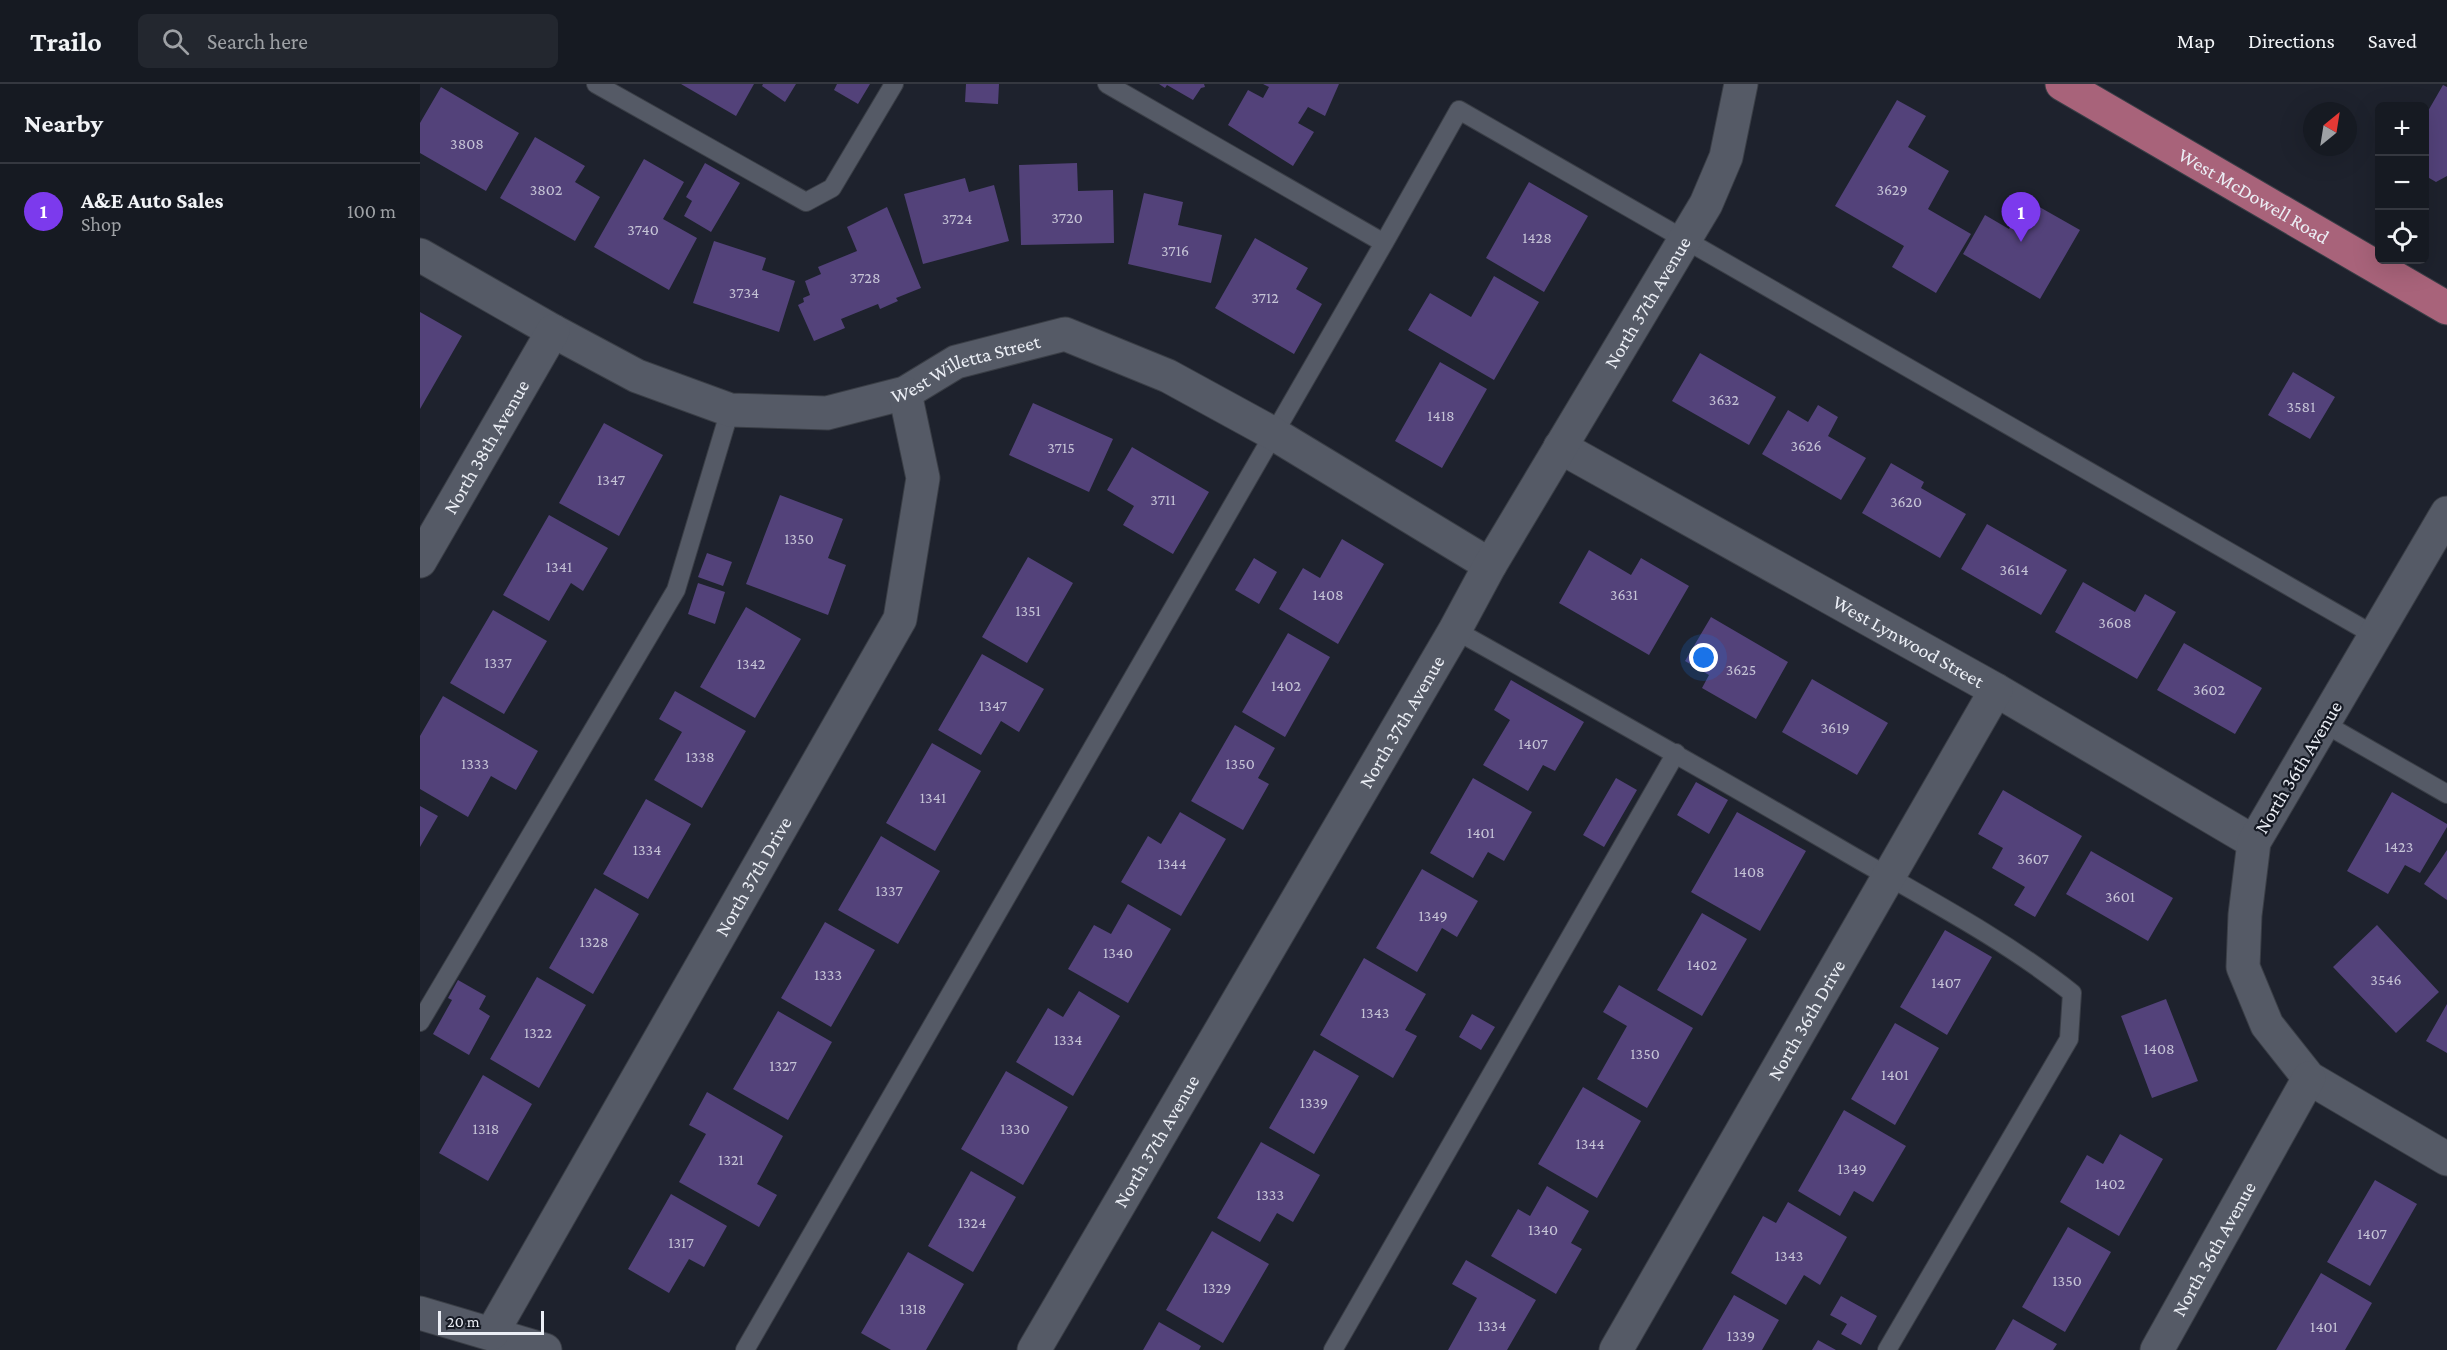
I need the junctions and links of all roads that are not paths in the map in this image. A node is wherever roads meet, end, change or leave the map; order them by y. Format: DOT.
graph roads {
  1 [pos="596,84"];
  2 [pos="894,84"];
  3 [pos="1107,84"];
  4 [pos="1741,84"];
  5 [pos="2062,84"];
  6 [pos="1685,242"];
  7 [pos="1384,243"];
  8 [pos="420,255"];
  9 [pos="2447,308"];
  10 [pos="553,331"];
  11 [pos="905,393"];
  12 [pos="730,410"];
  13 [pos="1274,434"];
  14 [pos="1560,447"];
  15 [pos="2447,513"];
  16 [pos="420,561"];
  17 [pos="1490,565"];
  18 [pos="1455,630"];
  19 [pos="2374,635"];
  20 [pos="1996,690"];
  21 [pos="2325,724"];
  22 [pos="1676,753"];
  23 [pos="2447,794"];
  24 [pos="2254,842"];
  25 [pos="1888,877"];
  26 [pos="420,1022"];
  27 [pos="2309,1078"];
  28 [pos="2447,1159"];
  29 [pos="420,1313"];
  30 [pos="492,1333"];
  31 [pos="545,1350"];
  32 [pos="745,1350"];
  33 [pos="1034,1350"];
  34 [pos="1333,1350"];
  35 [pos="1616,1350"];
  36 [pos="1887,1350"];
  37 [pos="2157,1350"];
  1 -- 2 [label="lane"];
  3 -- 7 [label="lane"];
  4 -- 6 [label="street, North 37th Avenue"];
  5 -- 9 [label="main road, West McDowell Road"];
  6 -- 7 [label="lane"];
  6 -- 14 [label="street, North 37th Avenue"];
  6 -- 19 [label="lane"];
  7 -- 13 [label="lane"];
  8 -- 10 [label="street, West Willetta Street"];
  10 -- 12 [label="street, West Willetta Street"];
  10 -- 16 [label="street, North 38th Avenue"];
  11 -- 12 [label="street, West Willetta Street"];
  11 -- 13 [label="street, West Willetta Street"];
  11 -- 30 [label="street, North 37th Drive"];
  12 -- 26 [label="lane"];
  13 -- 17 [label="street, West Willetta Street"];
  13 -- 32 [label="lane"];
  14 -- 17 [label="street, North 37th Avenue"];
  14 -- 20 [label="street, West Lynwood Street"];
  15 -- 19 [label="street, North 36th Avenue"];
  17 -- 18 [label="street, North 37th Avenue"];
  18 -- 22 [label="lane"];
  18 -- 33 [label="street, North 37th Avenue"];
  19 -- 21 [label="street, North 36th Avenue"];
  20 -- 24 [label="street, West Lynwood Street"];
  20 -- 25 [label="street, North 36th Drive"];
  21 -- 23 [label="lane"];
  21 -- 24 [label="street, North 36th Avenue"];
  22 -- 25 [label="lane"];
  22 -- 34 [label="lane"];
  24 -- 27 [label="street, North 36th Avenue"];
  25 -- 35 [label="street, North 36th Drive"];
  25 -- 36 [label="lane"];
  27 -- 28 [label="street"];
  27 -- 37 [label="street, North 36th Avenue"];
  29 -- 30 [label="street"];
  30 -- 31 [label="street"];
}
